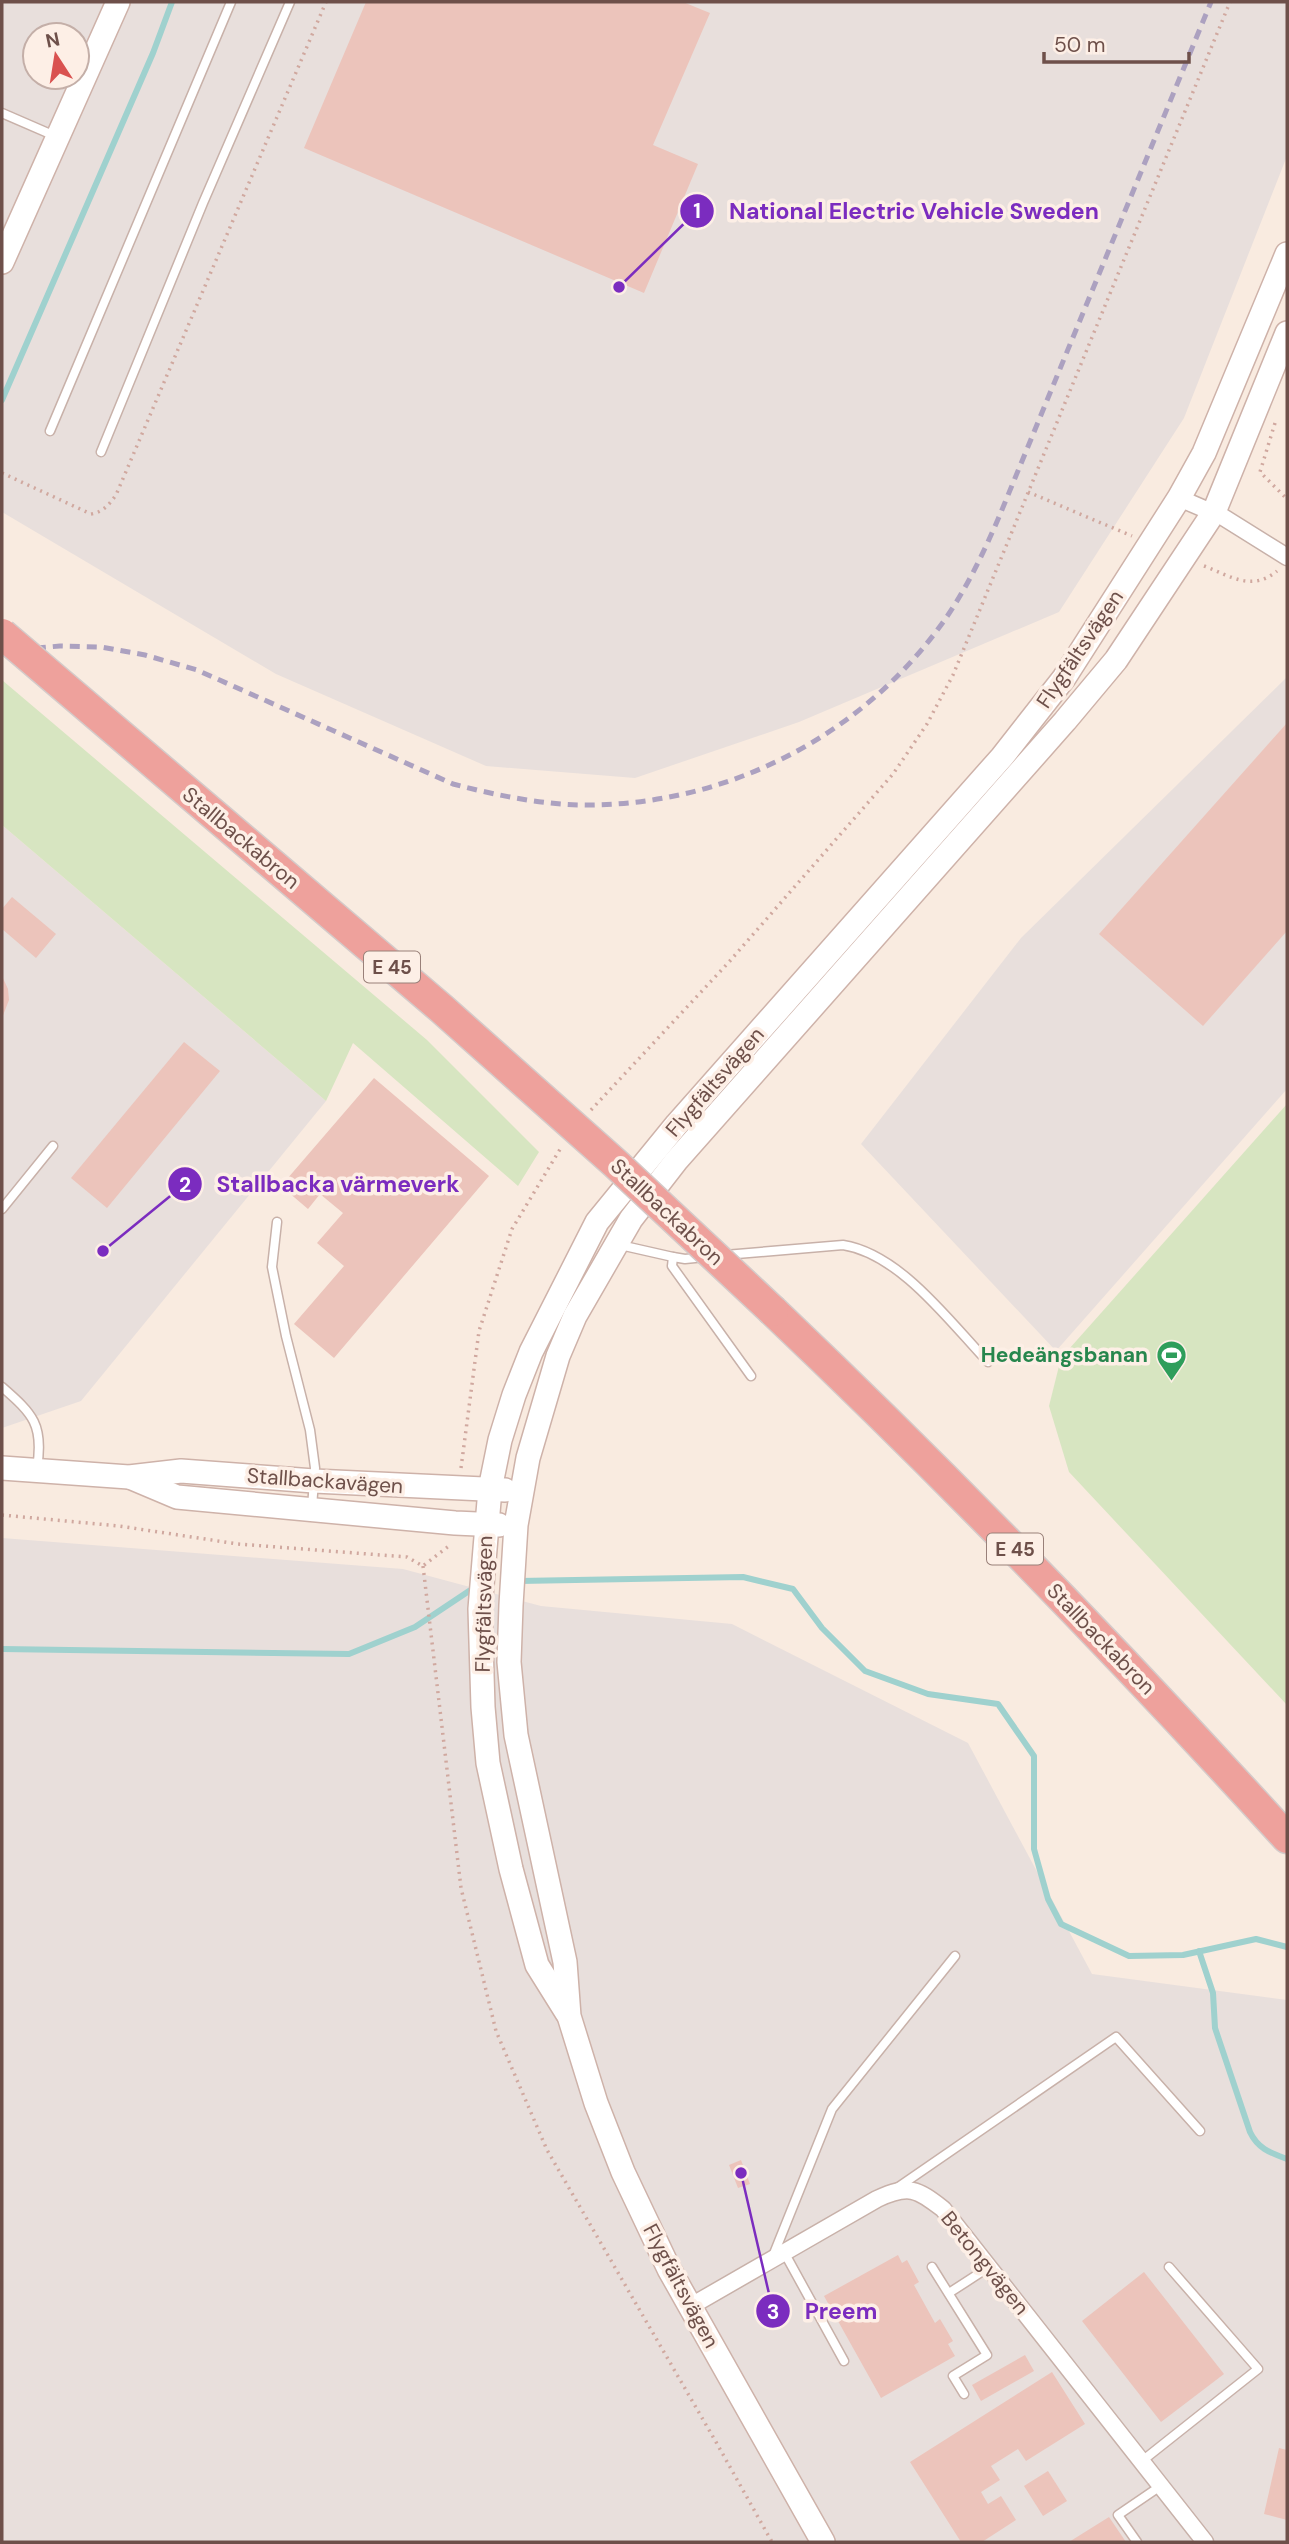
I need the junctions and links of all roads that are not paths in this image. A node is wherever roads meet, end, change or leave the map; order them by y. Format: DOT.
graph roads {
  1 [pos="118,2"];
  2 [pos="232,2"];
  3 [pos="290,2"];
  4 [pos="2,113"];
  5 [pos="58,137"];
  6 [pos="1287,254"];
  7 [pos="2,262"];
  8 [pos="1287,333"];
  9 [pos="50,431"];
  10 [pos="101,452"];
  11 [pos="1179,498"];
  12 [pos="1214,512"];
  13 [pos="1287,557"];
  14 [pos="2,634"];
  15 [pos="53,1146"];
  16 [pos="2,1209"];
  17 [pos="277,1222"];
  18 [pos="618,1244"];
  19 [pos="673,1257"];
  20 [pos="988,1362"];
  21 [pos="751,1376"];
  22 [pos="2,1387"];
  23 [pos="2,1468"];
  24 [pos="36,1471"];
  25 [pos="129,1477"];
  26 [pos="314,1481"];
  27 [pos="490,1489"];
  28 [pos="522,1492"];
  29 [pos="312,1510"];
  30 [pos="486,1525"];
  31 [pos="515,1535"];
  32 [pos="1287,1838"];
  33 [pos="955,1956"];
  34 [pos="569,2016"];
  35 [pos="1200,2131"];
  36 [pos="891,2192"];
  37 [pos="778,2256"];
  38 [pos="932,2267"];
  39 [pos="989,2267"];
  40 [pos="1169,2267"];
  41 [pos="949,2294"];
  42 [pos="691,2306"];
  43 [pos="844,2361"];
  44 [pos="964,2394"];
  45 [pos="1142,2460"];
  46 [pos="1162,2486"];
  47 [pos="823,2542"];
  48 [pos="1137,2542"];
  49 [pos="1205,2542"];
  1 -- 5 [label="street"];
  2 -- 9 [label="lane"];
  3 -- 10 [label="lane"];
  4 -- 5 [label="lane"];
  5 -- 7 [label="street"];
  6 -- 11 [label="street, Flygfältsvägen"];
  8 -- 12 [label="street, Flygfältsvägen"];
  11 -- 12 [label="street"];
  11 -- 27 [label="street, Flygfältsvägen"];
  12 -- 13 [label="street"];
  12 -- 18 [label="street, Flygfältsvägen"];
  14 -- 32 [label="highway, Stallbackabron / E 45, bridge"];
  15 -- 16 [label="lane"];
  17 -- 26 [label="lane"];
  18 -- 19 [label="lane"];
  18 -- 28 [label="street, Flygfältsvägen"];
  19 -- 20 [label="lane"];
  19 -- 21 [label="lane"];
  22 -- 24 [label="lane"];
  23 -- 24 [label="street, Stallbackavägen"];
  24 -- 25 [label="street, Stallbackavägen"];
  25 -- 26 [label="street, Stallbackavägen"];
  25 -- 29 [label="street, Stallbackavägen"];
  26 -- 27 [label="street, Stallbackavägen"];
  26 -- 29 [label="lane"];
  27 -- 28 [label="street, Stallbackavägen"];
  27 -- 30 [label="street, Flygfältsvägen"];
  28 -- 31 [label="street, Flygfältsvägen"];
  29 -- 30 [label="street, Stallbackavägen"];
  30 -- 31 [label="street, Stallbackavägen"];
  30 -- 34 [label="street, Flygfältsvägen"];
  31 -- 34 [label="street, Flygfältsvägen"];
  33 -- 37 [label="lane"];
  34 -- 42 [label="street, Flygfältsvägen"];
  35 -- 36 [label="lane"];
  36 -- 37 [label="street"];
  36 -- 39 [label="street, Betongvägen"];
  37 -- 42 [label="street"];
  37 -- 43 [label="lane"];
  38 -- 41 [label="lane"];
  39 -- 41 [label="lane"];
  39 -- 45 [label="street, Betongvägen"];
  40 -- 45 [label="lane"];
  41 -- 44 [label="lane"];
  42 -- 47 [label="street, Flygfältsvägen"];
  45 -- 46 [label="street, Betongvägen"];
  46 -- 48 [label="lane"];
  46 -- 49 [label="street, Betongvägen"];
}
